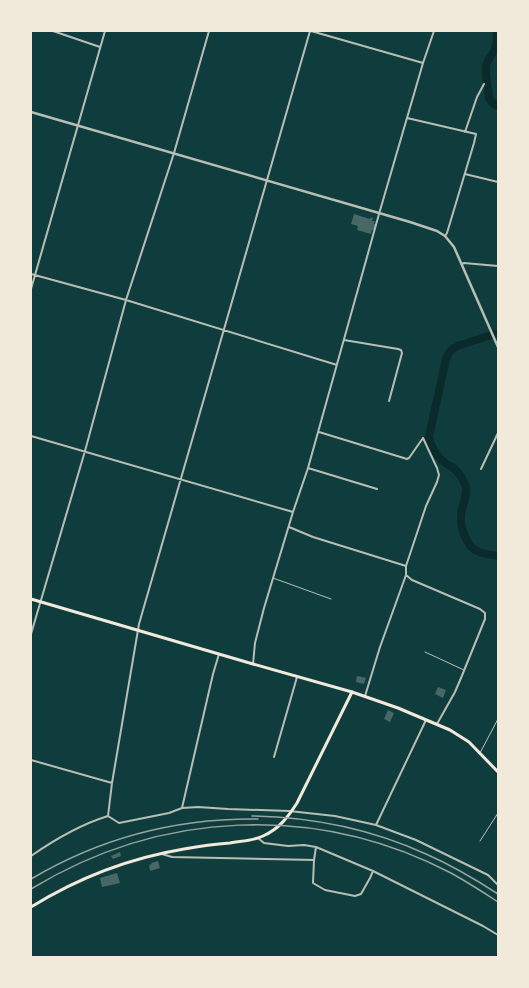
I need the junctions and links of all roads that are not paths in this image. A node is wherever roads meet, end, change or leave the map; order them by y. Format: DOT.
graph roads {
  1 [pos="53,31"];
  2 [pos="105,31"];
  3 [pos="209,31"];
  4 [pos="310,31"];
  5 [pos="434,31"];
  6 [pos="100,47"];
  7 [pos="423,63"];
  8 [pos="484,84"];
  9 [pos="31,112"];
  10 [pos="407,118"];
  11 [pos="78,125"];
  12 [pos="465,132"];
  13 [pos="174,153"];
  14 [pos="465,174"];
  15 [pos="267,180"];
  16 [pos="498,182"];
  17 [pos="379,214"];
  18 [pos="445,236"];
  19 [pos="462,264"];
  20 [pos="498,266"];
  21 [pos="31,274"];
  22 [pos="35,275"];
  23 [pos="31,288"];
  24 [pos="126,300"];
  25 [pos="224,330"];
  26 [pos="344,340"];
  27 [pos="498,347"];
  28 [pos="337,365"];
  29 [pos="389,401"];
  30 [pos="318,432"];
  31 [pos="498,433"];
  32 [pos="31,436"];
  33 [pos="85,451"];
  34 [pos="308,468"];
  35 [pos="481,469"];
  36 [pos="180,480"];
  37 [pos="377,489"];
  38 [pos="293,512"];
  39 [pos="288,527"];
  40 [pos="406,566"];
  41 [pos="406,576"];
  42 [pos="274,578"];
  43 [pos="331,598"];
  44 [pos="31,599"];
  45 [pos="40,601"];
  46 [pos="137,630"];
  47 [pos="31,634"];
  48 [pos="425,652"];
  49 [pos="219,654"];
  50 [pos="253,664"];
  51 [pos="465,670"];
  52 [pos="297,676"];
  53 [pos="352,692"];
  54 [pos="365,696"];
  55 [pos="498,719"];
  56 [pos="426,720"];
  57 [pos="437,724"];
  58 [pos="480,753"];
  59 [pos="274,757"];
  60 [pos="31,760"];
  61 [pos="498,772"];
  62 [pos="112,783"];
  63 [pos="182,808"];
  64 [pos="498,812"];
  65 [pos="108,816"];
  66 [pos="376,825"];
  67 [pos="258,838"];
  68 [pos="480,841"];
  69 [pos="316,847"];
  70 [pos="161,853"];
  71 [pos="31,856"];
  72 [pos="314,860"];
  73 [pos="373,871"];
  74 [pos="498,885"];
  75 [pos="31,907"];
  76 [pos="498,935"];
  1 -- 6 [label="street"];
  2 -- 6 [label="street"];
  3 -- 13 [label="street"];
  4 -- 7 [label="street"];
  4 -- 15 [label="street"];
  5 -- 7 [label="street"];
  6 -- 11 [label="street"];
  7 -- 10 [label="street"];
  8 -- 12 [label="street"];
  9 -- 11 [label="street"];
  10 -- 12 [label="street"];
  10 -- 17 [label="street"];
  11 -- 13 [label="street"];
  11 -- 22 [label="street"];
  12 -- 14 [label="street"];
  13 -- 15 [label="street"];
  13 -- 24 [label="street"];
  14 -- 16 [label="street"];
  14 -- 18 [label="street"];
  15 -- 17 [label="street"];
  15 -- 25 [label="street"];
  17 -- 18 [label="street"];
  17 -- 26 [label="street"];
  18 -- 19 [label="street"];
  19 -- 20 [label="street"];
  19 -- 27 [label="street"];
  21 -- 22 [label="street"];
  22 -- 23 [label="street"];
  22 -- 24 [label="street"];
  24 -- 25 [label="street"];
  24 -- 33 [label="street"];
  25 -- 28 [label="street"];
  25 -- 36 [label="street"];
  26 -- 28 [label="street"];
  26 -- 29 [label="street"];
  28 -- 30 [label="street"];
  30 -- 34 [label="street"];
  30 -- 40 [label="street"];
  31 -- 35 [label="street"];
  32 -- 33 [label="street"];
  33 -- 36 [label="street"];
  33 -- 45 [label="street"];
  34 -- 37 [label="street"];
  34 -- 38 [label="street"];
  36 -- 38 [label="street"];
  36 -- 46 [label="street"];
  38 -- 39 [label="street"];
  39 -- 40 [label="street"];
  39 -- 42 [label="street"];
  40 -- 41 [label="street"];
  41 -- 51 [label="street"];
  41 -- 54 [label="street"];
  42 -- 43 [label="lane"];
  42 -- 50 [label="street"];
  44 -- 45 [label="main road"];
  45 -- 46 [label="main road"];
  45 -- 47 [label="street"];
  46 -- 49 [label="main road"];
  46 -- 62 [label="street"];
  48 -- 51 [label="lane"];
  49 -- 50 [label="main road"];
  49 -- 63 [label="street"];
  50 -- 52 [label="main road"];
  51 -- 57 [label="street"];
  52 -- 53 [label="main road"];
  52 -- 59 [label="street"];
  53 -- 54 [label="main road"];
  53 -- 67 [label="main road"];
  54 -- 56 [label="main road"];
  55 -- 58 [label="lane"];
  56 -- 57 [label="main road"];
  56 -- 66 [label="street"];
  57 -- 58 [label="main road"];
  58 -- 61 [label="main road"];
  60 -- 62 [label="street"];
  62 -- 65 [label="street"];
  63 -- 65 [label="street"];
  63 -- 66 [label="street"];
  64 -- 68 [label="lane"];
  65 -- 71 [label="street"];
  66 -- 74 [label="street"];
  67 -- 69 [label="street"];
  67 -- 70 [label="main road"];
  69 -- 72 [label="street"];
  69 -- 73 [label="street"];
  70 -- 72 [label="street"];
  70 -- 75 [label="main road"];
  72 -- 73 [label="street"];
  73 -- 76 [label="street"];
}
